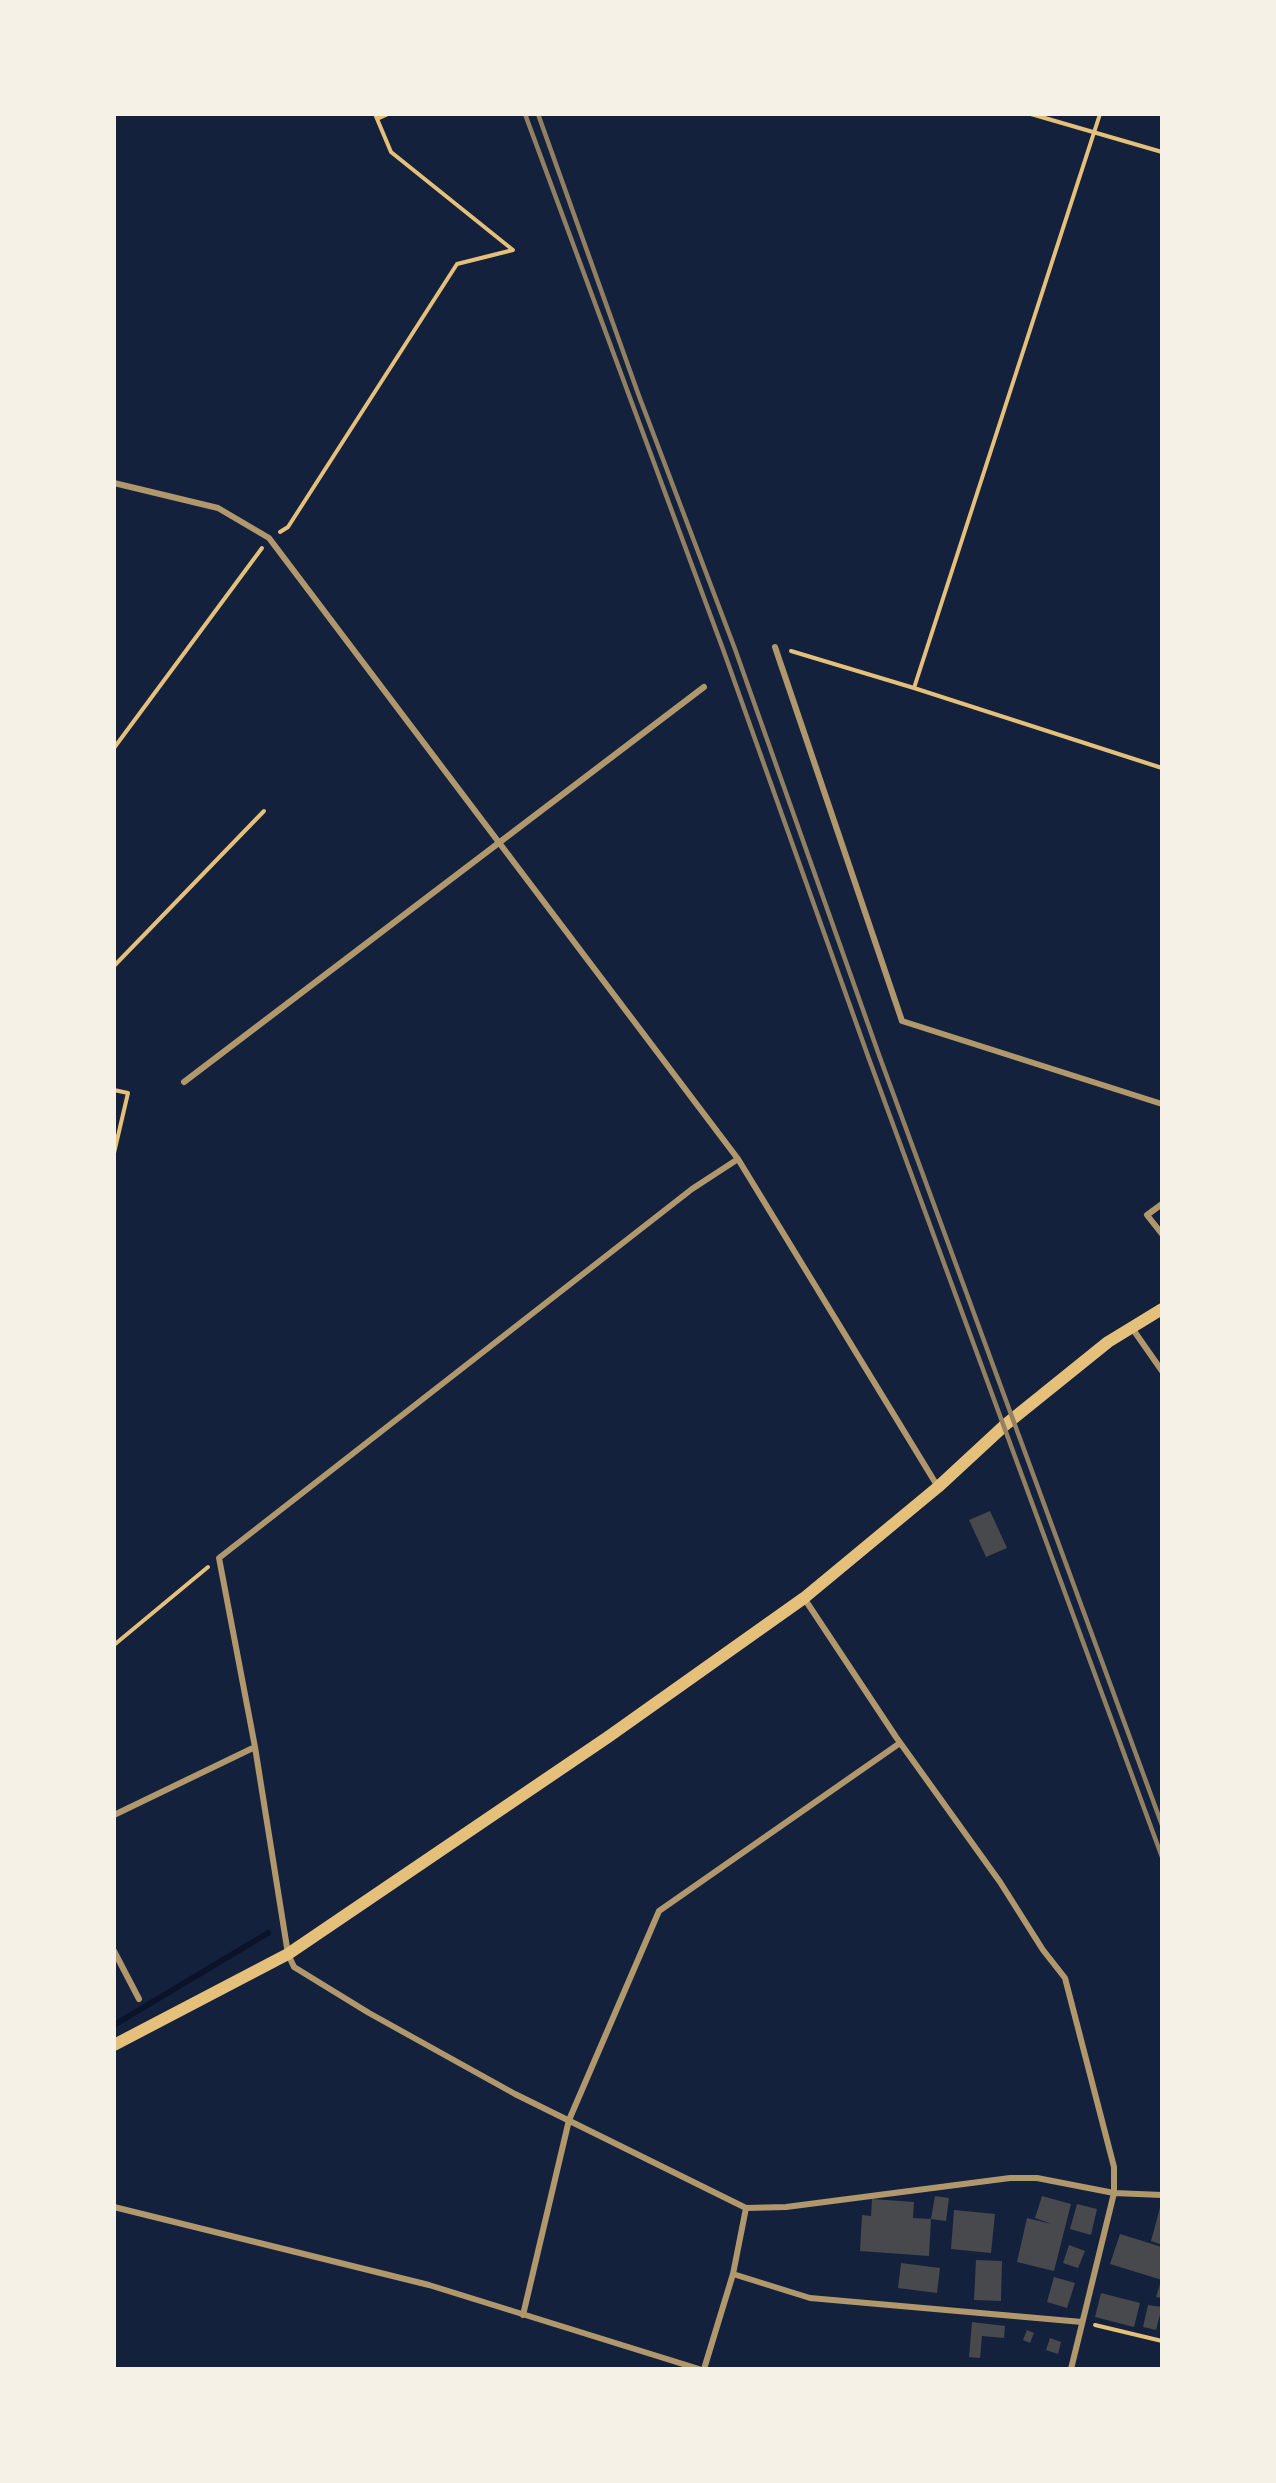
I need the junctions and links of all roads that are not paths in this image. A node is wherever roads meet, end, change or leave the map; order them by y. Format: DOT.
graph roads {
  1 [pos="114,483"];
  2 [pos="776,647"];
  3 [pos="704,687"];
  4 [pos="500,843"];
  5 [pos="184,1082"];
  6 [pos="1162,1104"];
  7 [pos="738,1159"];
  8 [pos="1162,1204"];
  9 [pos="1162,1234"];
  10 [pos="1162,1309"];
  11 [pos="1132,1328"];
  12 [pos="1162,1371"];
  13 [pos="938,1487"];
  14 [pos="804,1598"];
  15 [pos="900,1743"];
  16 [pos="255,1747"];
  17 [pos="114,1815"];
  18 [pos="114,1951"];
  19 [pos="288,1954"];
  20 [pos="139,1998"];
  21 [pos="114,2045"];
  22 [pos="569,2120"];
  23 [pos="1114,2193"];
  24 [pos="1162,2195"];
  25 [pos="114,2207"];
  26 [pos="746,2208"];
  27 [pos="733,2274"];
  28 [pos="523,2315"];
  29 [pos="1082,2322"];
  30 [pos="699,2369"];
  31 [pos="704,2369"];
  32 [pos="1071,2369"];
  1 -- 4 [label="street"];
  2 -- 6 [label="street"];
  3 -- 4 [label="street"];
  4 -- 5 [label="street"];
  4 -- 7 [label="street"];
  7 -- 13 [label="street"];
  7 -- 16 [label="street"];
  8 -- 9 [label="street"];
  10 -- 11 [label="main road"];
  11 -- 12 [label="street"];
  11 -- 13 [label="main road"];
  13 -- 14 [label="main road"];
  14 -- 15 [label="street"];
  14 -- 19 [label="main road"];
  15 -- 22 [label="street"];
  15 -- 23 [label="street"];
  16 -- 17 [label="street"];
  16 -- 19 [label="street"];
  18 -- 20 [label="street"];
  19 -- 21 [label="main road"];
  19 -- 22 [label="street"];
  22 -- 26 [label="street"];
  22 -- 28 [label="street"];
  23 -- 24 [label="street"];
  23 -- 26 [label="street"];
  23 -- 29 [label="street"];
  25 -- 28 [label="street"];
  26 -- 27 [label="street"];
  27 -- 29 [label="street"];
  27 -- 31 [label="street"];
  28 -- 30 [label="street"];
  29 -- 32 [label="street"];
}
